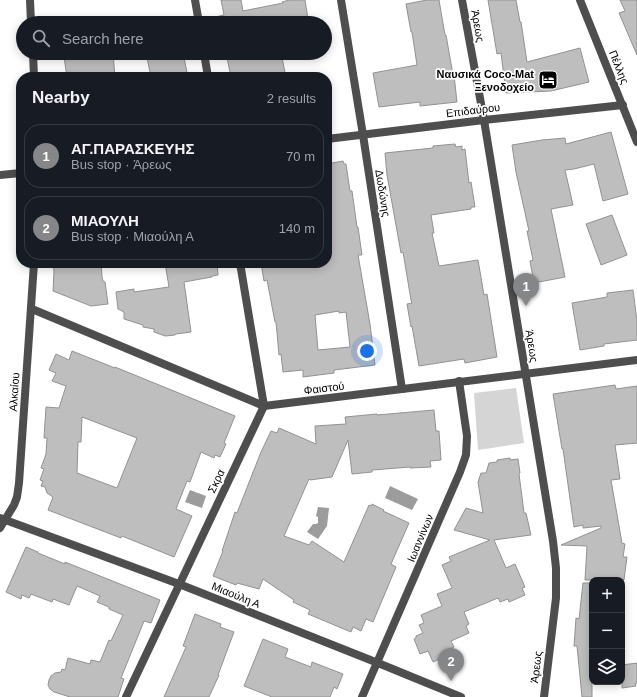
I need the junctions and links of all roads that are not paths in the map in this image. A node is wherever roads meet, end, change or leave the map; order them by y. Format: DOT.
graph roads {
  1 [pos="30,0"];
  2 [pos="195,0"];
  3 [pos="341,0"];
  4 [pos="462,0"];
  5 [pos="580,0"];
  6 [pos="31,16"];
  7 [pos="198,16"];
  8 [pos="33,60"];
  9 [pos="205,60"];
  10 [pos="34,72"];
  11 [pos="207,72"];
  12 [pos="623,105"];
  13 [pos="484,120"];
  14 [pos="363,135"];
  15 [pos="332,138"];
  16 [pos="637,142"];
  17 [pos="16,173"];
  18 [pos="0,175"];
  19 [pos="34,268"];
  20 [pos="241,268"];
  21 [pos="32,309"];
  22 [pos="637,360"];
  23 [pos="525,373"];
  24 [pos="459,381"];
  25 [pos="402,389"];
  26 [pos="264,406"];
  27 [pos="3,519"];
  28 [pos="0,528"];
  29 [pos="179,584"];
  30 [pos="378,663"];
  31 [pos="126,697"];
  32 [pos="362,697"];
  33 [pos="461,697"];
  34 [pos="544,697"];
  1 -- 6 [label="street"];
  2 -- 7 [label="street"];
  3 -- 14 [label="street, Δωδώνης"];
  4 -- 13 [label="street, Άρεως"];
  5 -- 12 [label="street, Πέλλης"];
  8 -- 10 [label="street"];
  9 -- 11 [label="street"];
  12 -- 13 [label="street, Επιδαύρου"];
  12 -- 16 [label="street, Πέλλης"];
  13 -- 14 [label="street, Επιδαύρου"];
  13 -- 23 [label="street, Άρεως"];
  14 -- 15 [label="street, Επιδαύρου"];
  14 -- 25 [label="street, Δωδώνης"];
  17 -- 18 [label="street"];
  19 -- 21 [label="street, Αλκαίου"];
  20 -- 26 [label="street"];
  21 -- 26 [label="street, Φαιστού"];
  21 -- 27 [label="street, Αλκαίου"];
  22 -- 23 [label="street, Φαιστού"];
  23 -- 24 [label="street, Φαιστού"];
  23 -- 34 [label="street, Άρεως"];
  24 -- 25 [label="street, Φαιστού"];
  24 -- 30 [label="street, Ιωαννίνων"];
  25 -- 26 [label="street, Φαιστού"];
  26 -- 29 [label="street, Σκρα"];
  27 -- 28 [label="street, Αλκαίου"];
  27 -- 29 [label="street, Μιαούλη Α"];
  29 -- 30 [label="street, Μιαούλη Α"];
  29 -- 31 [label="street, Σκρα"];
  30 -- 32 [label="street, Ιωαννίνων"];
  30 -- 33 [label="street, Μιαούλη Α"];
}
